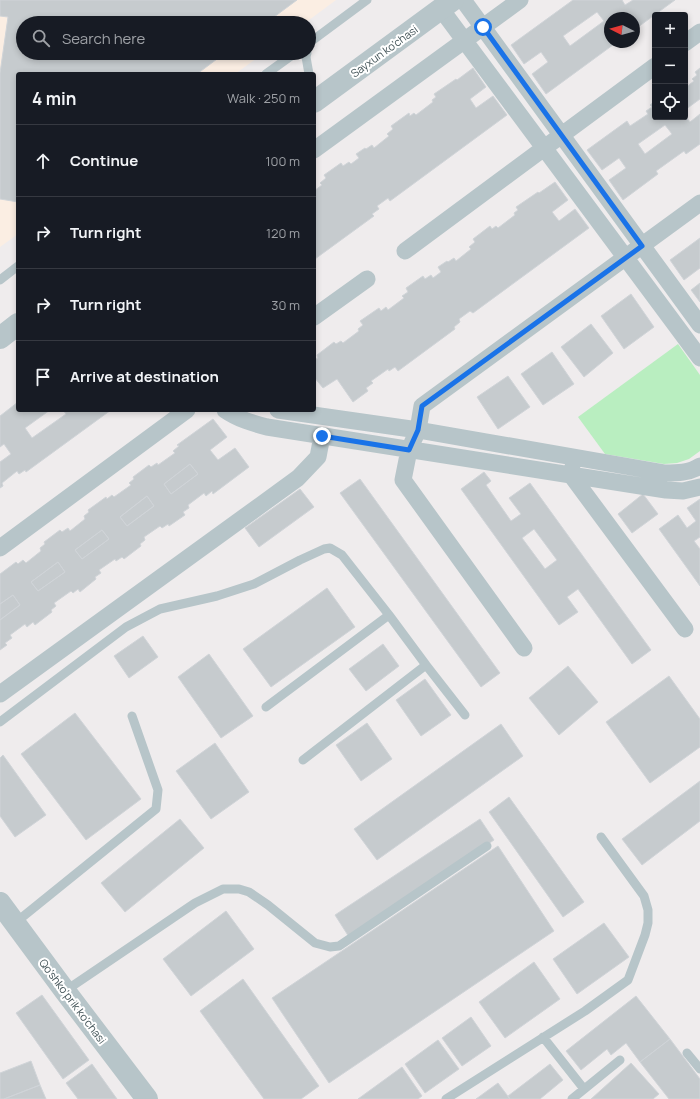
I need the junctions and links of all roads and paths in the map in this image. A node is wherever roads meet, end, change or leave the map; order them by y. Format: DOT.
graph roads {
  1 [pos="367,0"];
  2 [pos="463,0"];
  3 [pos="520,0"];
  4 [pos="447,4"];
  5 [pos="483,27"];
  6 [pos="700,32"];
  7 [pos="316,38"];
  8 [pos="465,40"];
  9 [pos="688,41"];
  10 [pos="285,60"];
  11 [pos="307,60"];
  12 [pos="652,68"];
  13 [pos="269,72"];
  14 [pos="309,72"];
  15 [pos="316,97"];
  16 [pos="561,135"];
  17 [pos="544,148"];
  18 [pos="316,149"];
  19 [pos="700,203"];
  20 [pos="642,246"];
  21 [pos="405,251"];
  22 [pos="626,258"];
  23 [pos="16,268"];
  24 [pos="367,279"];
  25 [pos="0,280"];
  26 [pos="316,316"];
  27 [pos="700,325"];
  28 [pos="16,326"];
  29 [pos="0,338"];
  30 [pos="700,358"];
  31 [pos="184,412"];
  32 [pos="228,412"];
  33 [pos="292,412"];
  34 [pos="418,430"];
  35 [pos="322,436"];
  36 [pos="409,450"];
  37 [pos="573,457"];
  38 [pos="700,466"];
  39 [pos="571,475"];
  40 [pos="700,487"];
  41 [pos="0,548"];
  42 [pos="389,616"];
  43 [pos="685,629"];
  44 [pos="524,648"];
  45 [pos="426,665"];
  46 [pos="0,694"];
  47 [pos="266,707"];
  48 [pos="465,715"];
  49 [pos="132,716"];
  50 [pos="0,722"];
  51 [pos="303,760"];
  52 [pos="601,837"];
  53 [pos="487,846"];
  54 [pos="0,903"];
  55 [pos="15,923"];
  56 [pos="65,991"];
  57 [pos="543,1037"];
  58 [pos="687,1053"];
  59 [pos="620,1060"];
  60 [pos="700,1069"];
  61 [pos="584,1088"];
  62 [pos="147,1099"];
  63 [pos="446,1099"];
  64 [pos="572,1099"];
  1 -- 7 [label="lane"];
  2 -- 5 [label="street"];
  3 -- 5 [label="street"];
  4 -- 8 [label="street"];
  4 -- 15 [label="street, Sayxun ko'chasi"];
  5 -- 8 [label="street"];
  5 -- 16 [label="street"];
  6 -- 9 [label="street"];
  8 -- 17 [label="street"];
  8 -- 18 [label="street"];
  10 -- 13 [label="lane"];
  11 -- 14 [label="lane"];
  12 -- 16 [label="street"];
  16 -- 17 [label="street"];
  16 -- 20 [label="street"];
  17 -- 21 [label="street"];
  17 -- 22 [label="street"];
  19 -- 20 [label="street"];
  20 -- 22 [label="street"];
  20 -- 27 [label="street"];
  22 -- 30 [label="street"];
  22 -- 34 [label="street"];
  23 -- 25 [label="lane"];
  24 -- 26 [label="street"];
  28 -- 29 [label="street"];
  31 -- 41 [label="street"];
  32 -- 35 [label="street"];
  33 -- 34 [label="street"];
  34 -- 36 [label="street"];
  34 -- 37 [label="street"];
  35 -- 36 [label="street"];
  35 -- 46 [label="street"];
  36 -- 39 [label="street"];
  36 -- 44 [label="street"];
  37 -- 38 [label="street"];
  37 -- 39 [label="street"];
  39 -- 40 [label="street"];
  39 -- 43 [label="street"];
  42 -- 45 [label="lane"];
  42 -- 47 [label="lane"];
  42 -- 50 [label="lane"];
  45 -- 48 [label="lane"];
  45 -- 51 [label="lane"];
  49 -- 55 [label="lane"];
  52 -- 57 [label="lane"];
  53 -- 56 [label="lane"];
  54 -- 55 [label="street, Qo'shko'prik ko'chasi"];
  55 -- 56 [label="street, Qo'shko'prik ko'chasi"];
  56 -- 62 [label="street, Qo'shko'prik ko'chasi"];
  57 -- 61 [label="lane"];
  57 -- 63 [label="lane"];
  58 -- 60 [label="lane"];
  59 -- 61 [label="lane"];
  61 -- 64 [label="lane"];
}
